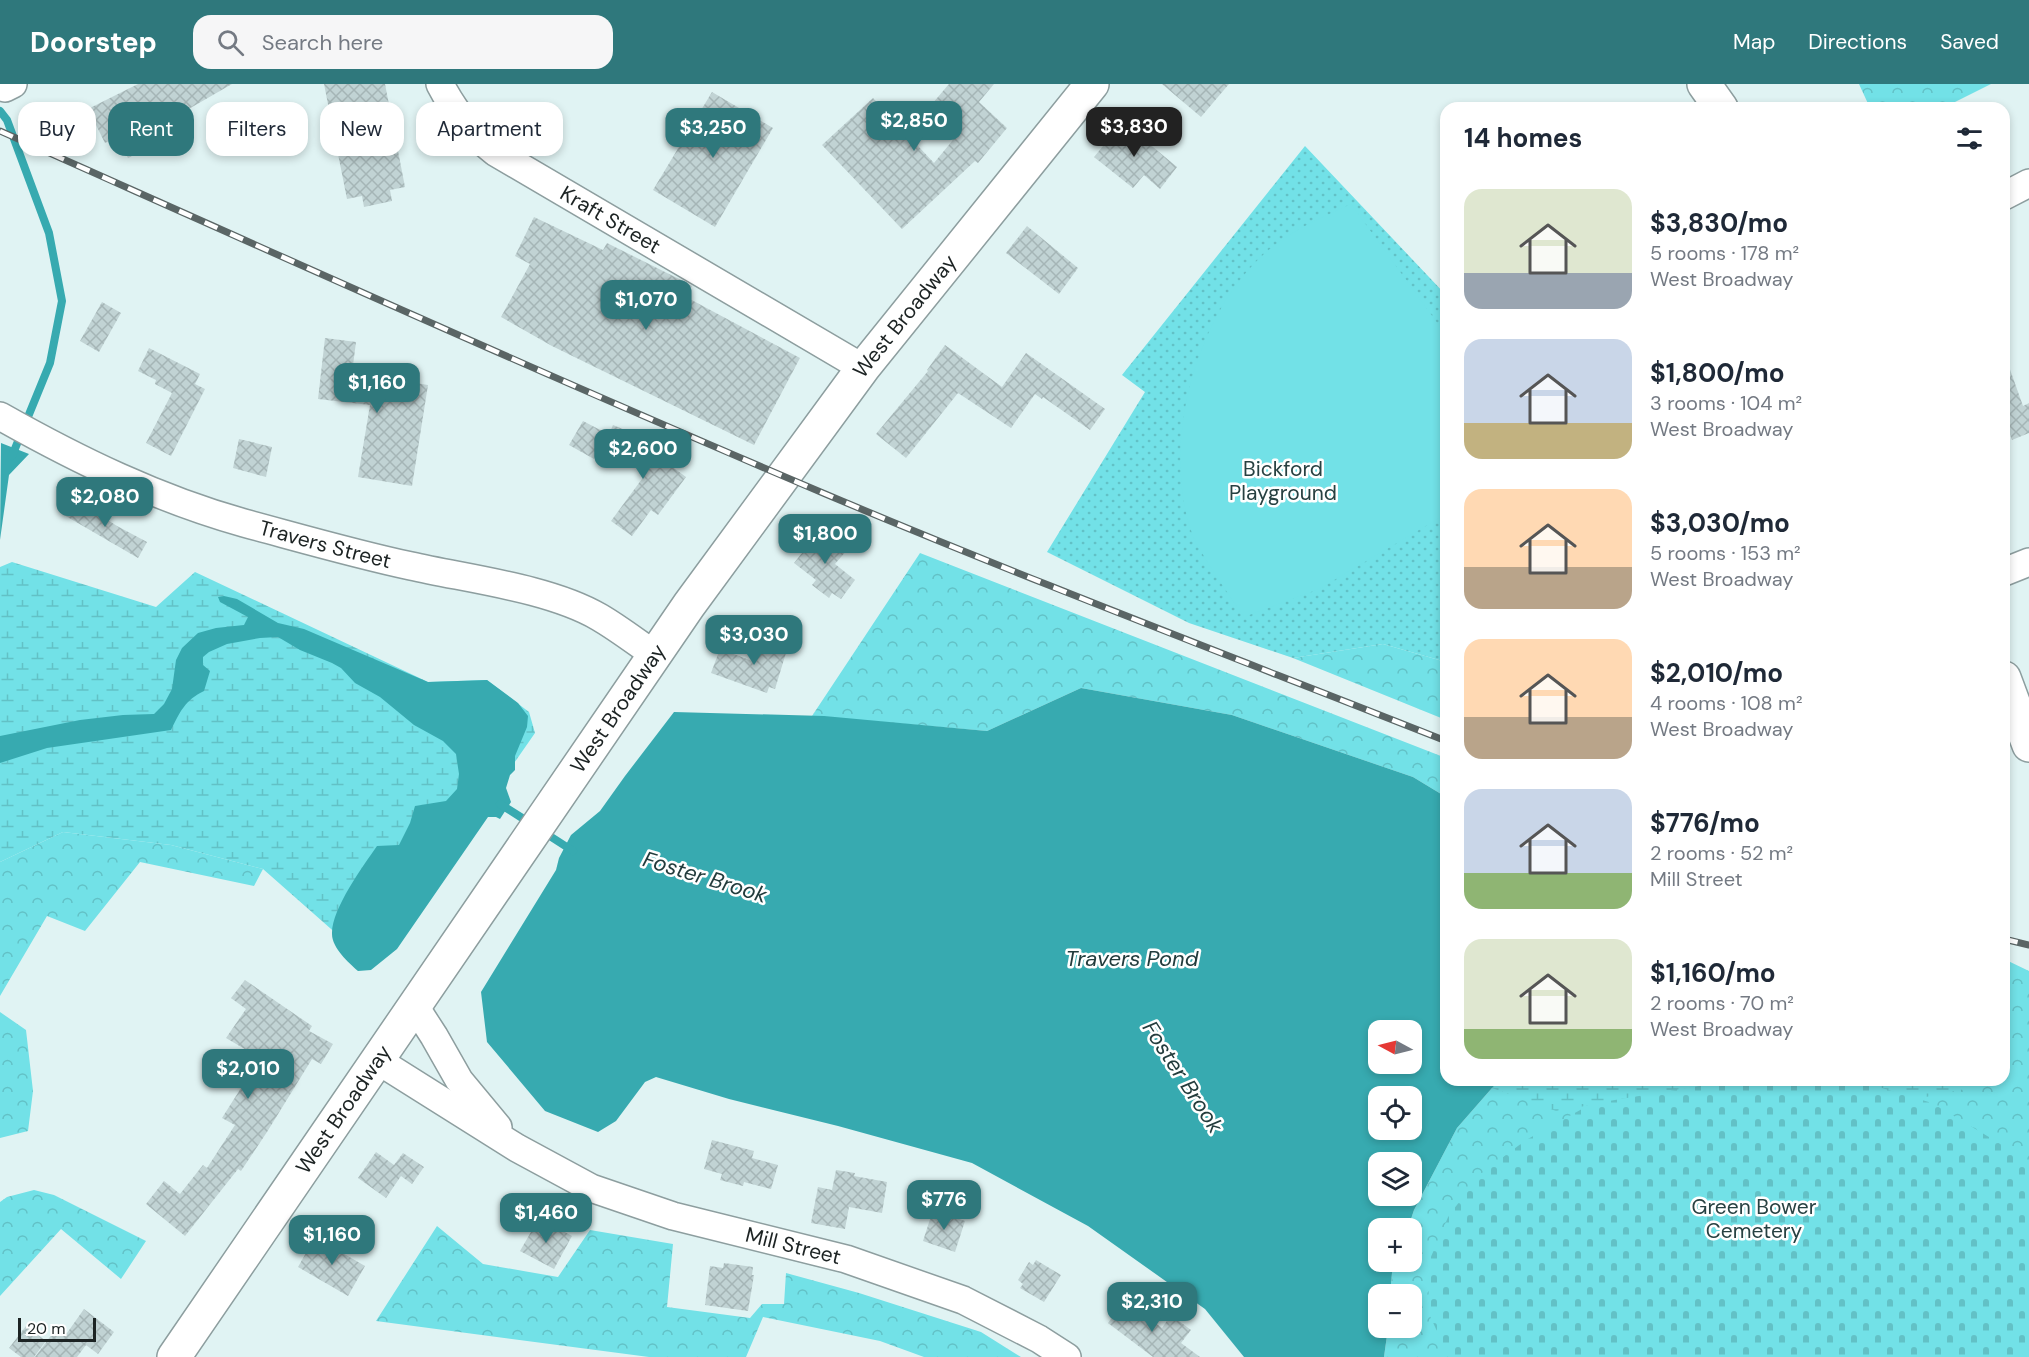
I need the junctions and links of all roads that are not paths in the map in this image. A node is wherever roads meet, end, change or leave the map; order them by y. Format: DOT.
graph roads {
  1 [pos="440,84"];
  2 [pos="1092,84"];
  3 [pos="1704,84"];
  4 [pos="1717,102"];
  5 [pos="2029,183"];
  6 [pos="2010,193"];
  7 [pos="863,368"];
  8 [pos="0,416"];
  9 [pos="2029,562"];
  10 [pos="2010,570"];
  11 [pos="655,656"];
  12 [pos="2010,694"];
  13 [pos="2029,745"];
  14 [pos="414,1005"];
  15 [pos="377,1060"];
  16 [pos="517,1148"];
  17 [pos="174,1357"];
  18 [pos="1067,1357"];
  1 -- 7 [label="street, Kraft Street"];
  2 -- 7 [label="main road, West Broadway"];
  3 -- 4 [label="main road"];
  5 -- 6 [label="street"];
  7 -- 11 [label="main road, West Broadway"];
  8 -- 11 [label="street, Travers Street"];
  9 -- 10 [label="street"];
  11 -- 14 [label="main road, West Broadway"];
  12 -- 13 [label="main road"];
  14 -- 15 [label="main road, West Broadway"];
  14 -- 16 [label="street, Mill Street"];
  15 -- 16 [label="street, Mill Street"];
  15 -- 17 [label="main road, West Broadway"];
  16 -- 18 [label="street, Mill Street"];
}
